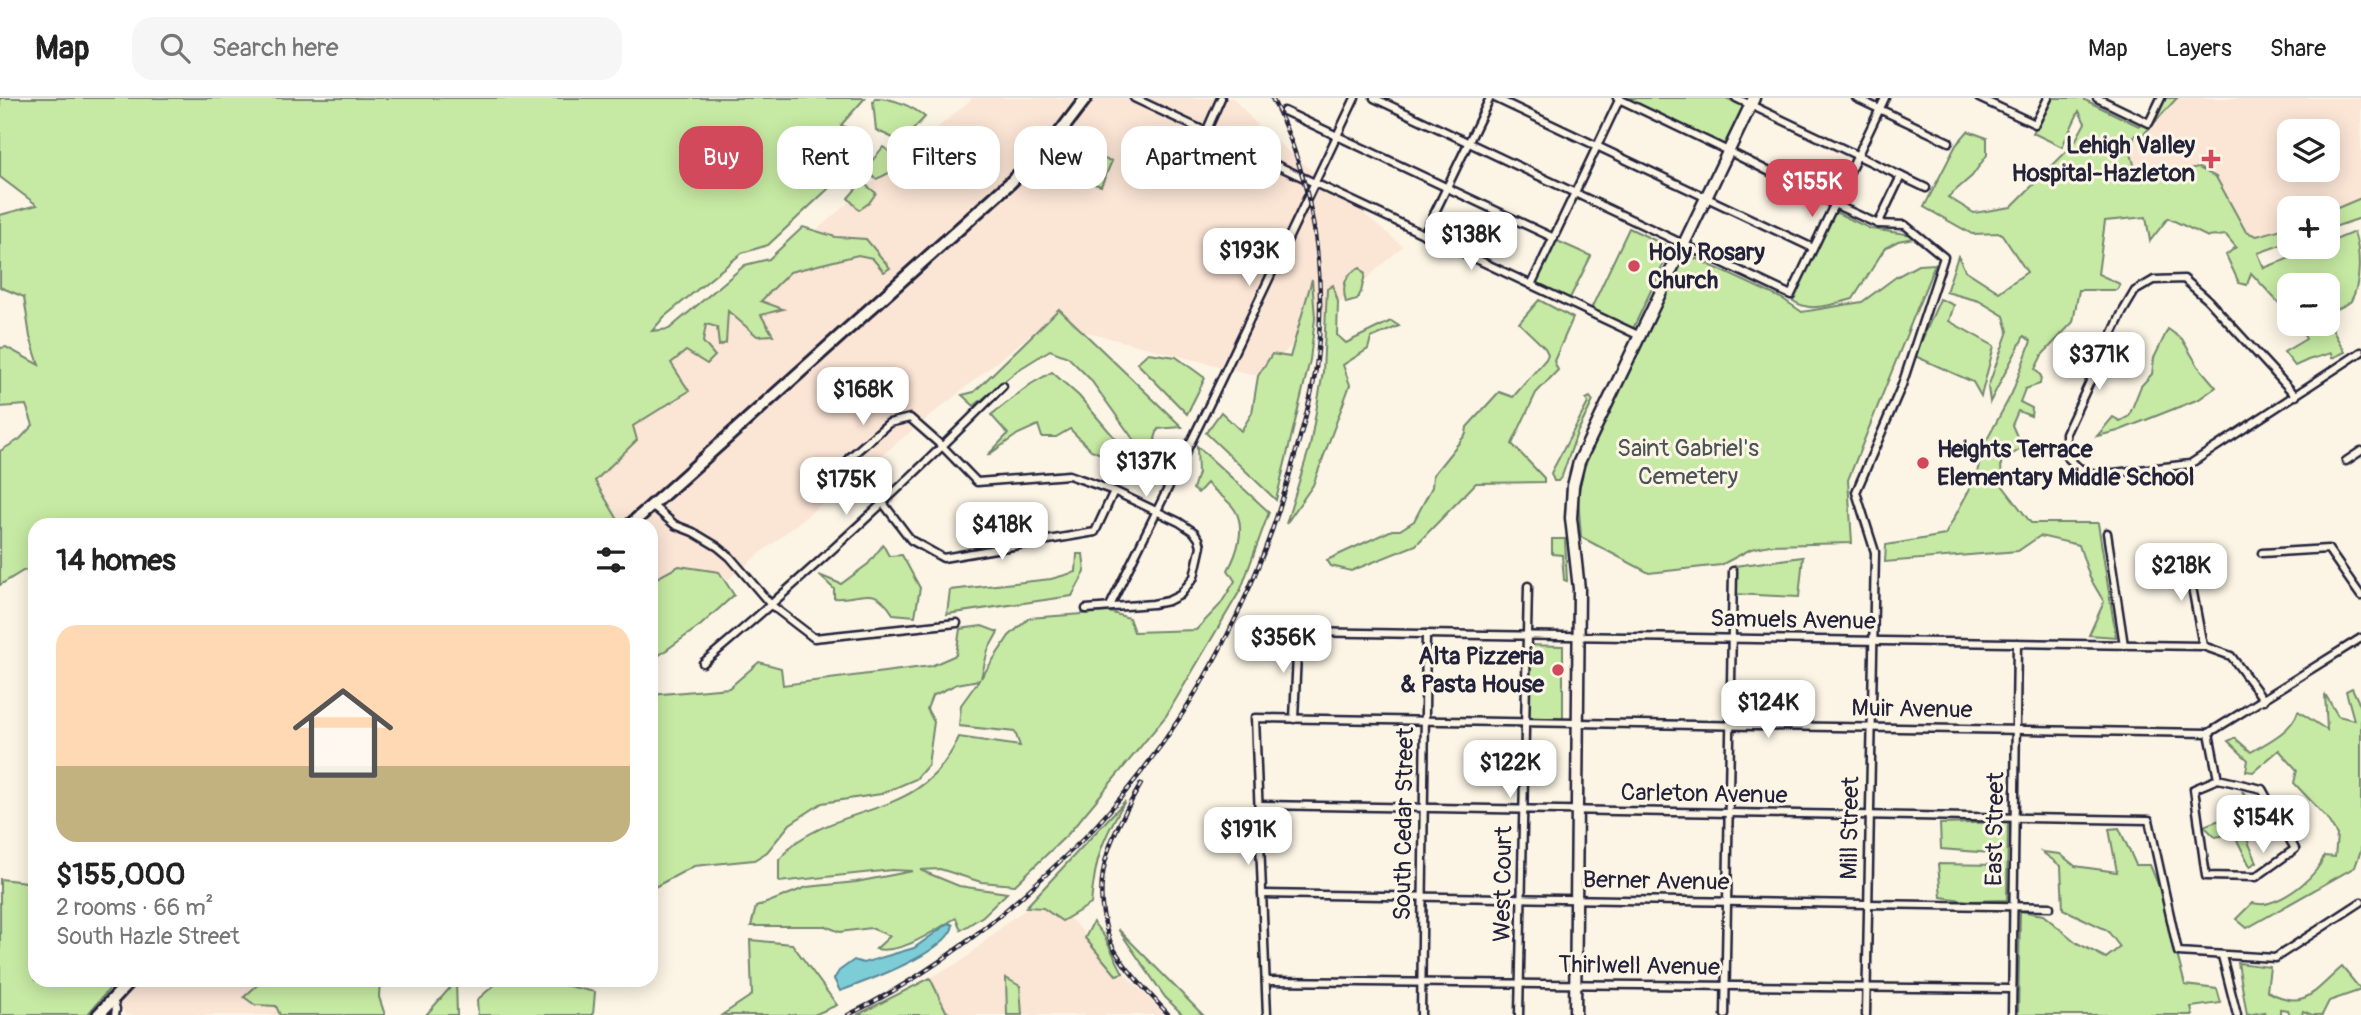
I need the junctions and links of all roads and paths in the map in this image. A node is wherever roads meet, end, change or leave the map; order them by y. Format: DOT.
graph roads {
  1 [pos="1086,98"];
  2 [pos="1134,98"];
  3 [pos="1221,98"];
  4 [pos="1355,98"];
  5 [pos="1374,98"];
  6 [pos="1490,98"];
  7 [pos="1495,98"];
  8 [pos="1619,98"];
  9 [pos="1736,98"];
  10 [pos="1856,98"];
  11 [pos="1885,98"];
  12 [pos="1979,98"];
  13 [pos="2048,98"];
  14 [pos="2097,98"];
  15 [pos="2161,98"];
  16 [pos="1752,101"];
  17 [pos="1880,109"];
  18 [pos="1284,111"];
  19 [pos="1193,126"];
  20 [pos="1209,126"];
  21 [pos="1337,136"];
  22 [pos="1468,142"];
  23 [pos="1948,142"];
  24 [pos="1598,146"];
  25 [pos="1728,150"];
  26 [pos="1857,155"];
  27 [pos="1281,167"];
  28 [pos="1901,176"];
  29 [pos="1314,183"];
  30 [pos="1447,188"];
  31 [pos="1927,188"];
  32 [pos="1575,193"];
  33 [pos="1706,198"];
  34 [pos="1833,205"];
  35 [pos="1878,224"];
  36 [pos="1424,235"];
  37 [pos="1554,238"];
  38 [pos="1684,244"];
  39 [pos="1813,248"];
  40 [pos="1531,285"];
  41 [pos="1640,336"];
  42 [pos="2361,352"];
  43 [pos="1003,386"];
  44 [pos="2296,396"];
  45 [pos="943,447"];
  46 [pos="2361,451"];
  47 [pos="2346,461"];
  48 [pos="1114,491"];
  49 [pos="882,502"];
  50 [pos="652,505"];
  51 [pos="1155,511"];
  52 [pos="638,518"];
  53 [pos="2106,533"];
  54 [pos="2262,553"];
  55 [pos="2186,555"];
  56 [pos="1733,571"];
  57 [pos="1528,586"];
  58 [pos="2361,596"];
  59 [pos="771,605"];
  60 [pos="1110,606"];
  61 [pos="1086,609"];
  62 [pos="957,623"];
  63 [pos="1426,634"];
  64 [pos="1527,635"];
  65 [pos="1578,636"];
  66 [pos="2361,638"];
  67 [pos="1731,639"];
  68 [pos="1874,641"];
  69 [pos="2017,643"];
  70 [pos="2124,645"];
  71 [pos="2203,646"];
  72 [pos="703,663"];
  73 [pos="2264,700"];
  74 [pos="1294,719"];
  75 [pos="1425,721"];
  76 [pos="1525,722"];
  77 [pos="1577,723"];
  78 [pos="1729,726"];
  79 [pos="1872,727"];
  80 [pos="2016,730"];
  81 [pos="2210,733"];
  82 [pos="2218,779"];
  83 [pos="1259,805"];
  84 [pos="1424,808"];
  85 [pos="1524,810"];
  86 [pos="1577,811"];
  87 [pos="1728,813"];
  88 [pos="1870,816"];
  89 [pos="2015,818"];
  90 [pos="1262,894"];
  91 [pos="1422,897"];
  92 [pos="1522,898"];
  93 [pos="1575,899"];
  94 [pos="1727,902"];
  95 [pos="2361,902"];
  96 [pos="1868,904"];
  97 [pos="2013,906"];
  98 [pos="2050,907"];
  99 [pos="2222,956"];
  100 [pos="1266,981"];
  101 [pos="1421,982"];
  102 [pos="1520,984"];
  103 [pos="1575,984"];
  104 [pos="1725,986"];
  105 [pos="124,987"];
  106 [pos="1866,989"];
  107 [pos="2012,989"];
  108 [pos="113,999"];
  109 [pos="98,1015"];
  110 [pos="115,1015"];
  111 [pos="1267,1015"];
  112 [pos="1420,1015"];
  113 [pos="1519,1015"];
  114 [pos="1575,1015"];
  115 [pos="1725,1015"];
  116 [pos="1866,1015"];
  117 [pos="2012,1015"];
  118 [pos="2237,1015"];
  1 -- 50 [label="highway"];
  2 -- 19 [label="street"];
  3 -- 20 [label="street"];
  4 -- 21 [label="street"];
  5 -- 22 [label="street"];
  6 -- 22 [label="street"];
  7 -- 24 [label="street"];
  8 -- 24 [label="street"];
  8 -- 25 [label="street"];
  9 -- 16 [label="street"];
  10 -- 17 [label="street"];
  11 -- 17 [label="street"];
  12 -- 13 [label="street"];
  14 -- 15 [label="street"];
  16 -- 25 [label="main road"];
  16 -- 26 [label="street"];
  17 -- 23 [label="street"];
  17 -- 26 [label="street"];
  18 -- 21 [label="street"];
  21 -- 29 [label="street"];
  21 -- 30 [label="street"];
  22 -- 30 [label="street"];
  22 -- 32 [label="street"];
  24 -- 32 [label="street"];
  24 -- 33 [label="street"];
  25 -- 33 [label="main road"];
  25 -- 34 [label="street"];
  26 -- 28 [label="street"];
  26 -- 34 [label="street"];
  27 -- 29 [label="street"];
  28 -- 31 [label="street"];
  28 -- 35 [label="street"];
  29 -- 36 [label="street"];
  29 -- 51 [label="street"];
  30 -- 36 [label="street"];
  30 -- 37 [label="street"];
  32 -- 37 [label="street"];
  32 -- 38 [label="street"];
  33 -- 38 [label="main road"];
  33 -- 39 [label="street"];
  34 -- 35 [label="street"];
  34 -- 39 [label="street"];
  35 -- 68 [label="street, Mill Street"];
  36 -- 40 [label="street"];
  37 -- 40 [label="street"];
  38 -- 39 [label="street"];
  38 -- 41 [label="main road"];
  40 -- 41 [label="street"];
  41 -- 65 [label="main road"];
  42 -- 44 [label="street"];
  43 -- 45 [label="street"];
  44 -- 44 [label="street"];
  45 -- 48 [label="street"];
  45 -- 49 [label="street"];
  45 -- 49 [label="street"];
  46 -- 47 [label="street"];
  48 -- 49 [label="street"];
  48 -- 51 [label="street"];
  49 -- 59 [label="street"];
  50 -- 52 [label="highway"];
  50 -- 59 [label="street"];
  51 -- 60 [label="street"];
  51 -- 60 [label="street"];
  53 -- 70 [label="street"];
  54 -- 58 [label="street"];
  55 -- 71 [label="street"];
  56 -- 67 [label="street"];
  57 -- 64 [label="street, West Court"];
  59 -- 62 [label="street"];
  59 -- 72 [label="street"];
  60 -- 61 [label="street"];
  63 -- 64 [label="street, Samuels Avenue"];
  63 -- 74 [label="street, Samuels Avenue"];
  63 -- 75 [label="street, South Cedar Street"];
  64 -- 65 [label="street, Samuels Avenue"];
  64 -- 76 [label="street, West Court"];
  65 -- 67 [label="street, Samuels Avenue"];
  65 -- 77 [label="main road"];
  66 -- 73 [label="street"];
  67 -- 68 [label="street, Samuels Avenue"];
  67 -- 78 [label="street"];
  68 -- 69 [label="street, Samuels Avenue"];
  68 -- 79 [label="street, Mill Street"];
  69 -- 70 [label="street, Samuels Avenue"];
  69 -- 80 [label="street, East Street"];
  70 -- 71 [label="street, Samuels Avenue"];
  71 -- 73 [label="street, Samuels Avenue"];
  73 -- 81 [label="street"];
  74 -- 75 [label="street, Muir Avenue"];
  74 -- 83 [label="street, Muir Avenue"];
  75 -- 76 [label="street, Muir Avenue"];
  75 -- 84 [label="street, South Cedar Street"];
  76 -- 77 [label="street, Muir Avenue"];
  76 -- 85 [label="street, West Court"];
  77 -- 78 [label="street, Muir Avenue"];
  77 -- 86 [label="main road"];
  78 -- 79 [label="street, Muir Avenue"];
  78 -- 87 [label="street"];
  79 -- 80 [label="street, Muir Avenue"];
  79 -- 88 [label="street, Mill Street"];
  80 -- 81 [label="street, Muir Avenue"];
  80 -- 89 [label="street, East Street"];
  81 -- 82 [label="street"];
  82 -- 82 [label="street"];
  83 -- 84 [label="street, Carleton Avenue"];
  83 -- 90 [label="street"];
  84 -- 85 [label="street, Carleton Avenue"];
  84 -- 91 [label="street, South Cedar Street"];
  85 -- 86 [label="street, Carleton Avenue"];
  85 -- 92 [label="street, West Court"];
  86 -- 87 [label="street, Carleton Avenue"];
  86 -- 93 [label="main road"];
  87 -- 88 [label="street, Carleton Avenue"];
  87 -- 94 [label="street"];
  88 -- 89 [label="street, Carleton Avenue"];
  88 -- 96 [label="street, Mill Street"];
  89 -- 97 [label="street, East Street"];
  89 -- 99 [label="street, Carleton Avenue"];
  90 -- 91 [label="street, Berner Avenue"];
  90 -- 100 [label="street"];
  91 -- 92 [label="street, Berner Avenue"];
  91 -- 101 [label="street, South Cedar Street"];
  92 -- 93 [label="street, Berner Avenue"];
  92 -- 102 [label="street, West Court"];
  93 -- 94 [label="street, Berner Avenue"];
  93 -- 103 [label="main road"];
  94 -- 96 [label="street, Berner Avenue"];
  94 -- 104 [label="street"];
  95 -- 99 [label="street"];
  96 -- 97 [label="street, Berner Avenue"];
  96 -- 106 [label="street, Mill Street"];
  97 -- 98 [label="street, Berner Avenue"];
  97 -- 107 [label="street, East Street"];
  99 -- 118 [label="street"];
  100 -- 101 [label="street, Thirlwell Avenue"];
  100 -- 111 [label="street"];
  101 -- 102 [label="street, Thirlwell Avenue"];
  101 -- 112 [label="street, South Cedar Street"];
  102 -- 103 [label="street, Thirlwell Avenue"];
  102 -- 113 [label="street, West Court"];
  103 -- 104 [label="street, Thirlwell Avenue"];
  103 -- 114 [label="main road"];
  104 -- 106 [label="street, Thirlwell Avenue"];
  104 -- 115 [label="street"];
  105 -- 108 [label="highway"];
  106 -- 107 [label="street, Thirlwell Avenue"];
  106 -- 116 [label="street, Mill Street"];
  107 -- 117 [label="street, East Street"];
  108 -- 109 [label="highway"];
  108 -- 110 [label="street"];
}
